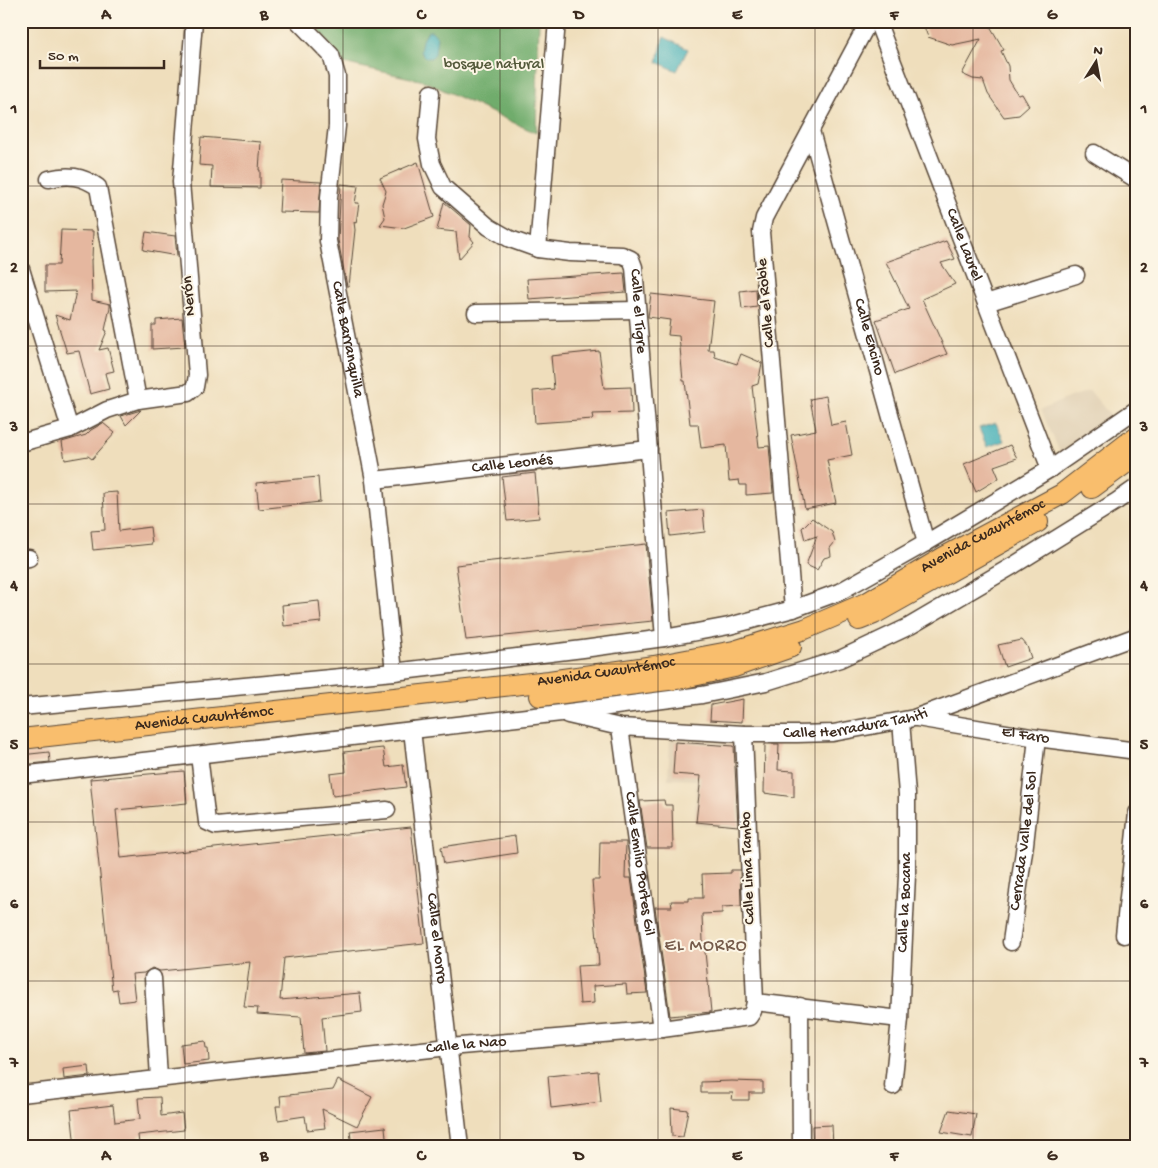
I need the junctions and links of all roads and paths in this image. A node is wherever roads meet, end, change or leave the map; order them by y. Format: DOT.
graph roads {
  1 [pos="194,21"];
  2 [pos="298,21"];
  3 [pos="557,21"];
  4 [pos="869,21"];
  5 [pos="877,21"];
  6 [pos="431,93"];
  7 [pos="811,131"];
  8 [pos="1094,153"];
  9 [pos="49,179"];
  10 [pos="1137,180"];
  11 [pos="538,249"];
  12 [pos="21,269"];
  13 [pos="1076,275"];
  14 [pos="986,303"];
  15 [pos="637,310"];
  16 [pos="476,313"];
  17 [pos="138,400"];
  18 [pos="1137,409"];
  19 [pos="70,429"];
  20 [pos="1137,436"];
  21 [pos="21,443"];
  22 [pos="649,449"];
  23 [pos="1137,455"];
  24 [pos="1050,469"];
  25 [pos="374,480"];
  26 [pos="1137,487"];
  27 [pos="926,543"];
  28 [pos="793,609"];
  29 [pos="1137,636"];
  30 [pos="664,638"];
  31 [pos="394,672"];
  32 [pos="21,707"];
  33 [pos="561,713"];
  34 [pos="908,719"];
  35 [pos="620,727"];
  36 [pos="412,730"];
  37 [pos="744,734"];
  38 [pos="1037,738"];
  39 [pos="21,739"];
  40 [pos="1137,751"];
  41 [pos="21,752"];
  42 [pos="199,755"];
  43 [pos="21,775"];
  44 [pos="387,810"];
  45 [pos="1137,814"];
  46 [pos="1124,935"];
  47 [pos="1011,942"];
  48 [pos="153,978"];
  49 [pos="755,1002"];
  50 [pos="800,1006"];
  51 [pos="900,1019"];
  52 [pos="662,1029"];
  53 [pos="449,1047"];
  54 [pos="159,1078"];
  55 [pos="893,1086"];
  56 [pos="21,1094"];
  57 [pos="460,1147"];
  58 [pos="801,1147"];
  1 -- 17 [label="street, Nerón"];
  2 -- 25 [label="street, Calle Barranquilla"];
  3 -- 11 [label="street"];
  4 -- 7 [label="street, Calle el Roble"];
  5 -- 14 [label="street, Calle Laurel"];
  6 -- 11 [label="street, Calle el Tigre"];
  7 -- 27 [label="street, Calle Encino"];
  7 -- 28 [label="street, Calle el Roble"];
  8 -- 10 [label="street"];
  9 -- 17 [label="street"];
  11 -- 15 [label="street, Calle el Tigre"];
  12 -- 19 [label="street"];
  13 -- 14 [label="street"];
  14 -- 24 [label="street, Calle Laurel"];
  15 -- 16 [label="street"];
  15 -- 22 [label="street, Calle el Tigre"];
  17 -- 19 [label="street, Nerón"];
  18 -- 24 [label="street"];
  19 -- 21 [label="street, Nerón"];
  20 -- 39 [label="main road, Avenida Cuauhtémoc"];
  22 -- 25 [label="street, Calle Leonés"];
  22 -- 30 [label="street, Calle el Tigre"];
  23 -- 41 [label="main road, Avenida Cuauhtémoc"];
  24 -- 27 [label="street"];
  25 -- 31 [label="street, Calle Barranquilla"];
  26 -- 33 [label="street"];
  27 -- 28 [label="street"];
  28 -- 30 [label="street"];
  29 -- 34 [label="street, Calle Herradura Tahiti"];
  30 -- 31 [label="street"];
  31 -- 32 [label="street"];
  33 -- 35 [label="street, Calle Herradura Tahiti"];
  33 -- 36 [label="street"];
  34 -- 37 [label="street, Calle Herradura Tahiti"];
  34 -- 38 [label="street, El Faro"];
  34 -- 51 [label="street, Calle la Bocana"];
  35 -- 37 [label="street, Calle Herradura Tahiti"];
  35 -- 52 [label="street, Calle Emilio Portes Gil"];
  36 -- 42 [label="street"];
  36 -- 53 [label="street, Calle el Morro"];
  37 -- 49 [label="street, Calle Lima Tambo"];
  38 -- 40 [label="street, El Faro"];
  38 -- 47 [label="street, Cerrada Valle del Sol"];
  42 -- 43 [label="street"];
  42 -- 44 [label="street"];
  45 -- 46 [label="street"];
  48 -- 54 [label="street"];
  49 -- 50 [label="street"];
  49 -- 52 [label="street, Calle la Nao"];
  50 -- 51 [label="street"];
  50 -- 58 [label="street"];
  51 -- 55 [label="street, Calle la Bocana"];
  52 -- 53 [label="street, Calle la Nao"];
  53 -- 54 [label="street, Calle la Nao"];
  53 -- 57 [label="street, Calle el Morro"];
  54 -- 56 [label="street, Calle la Nao"];
}
